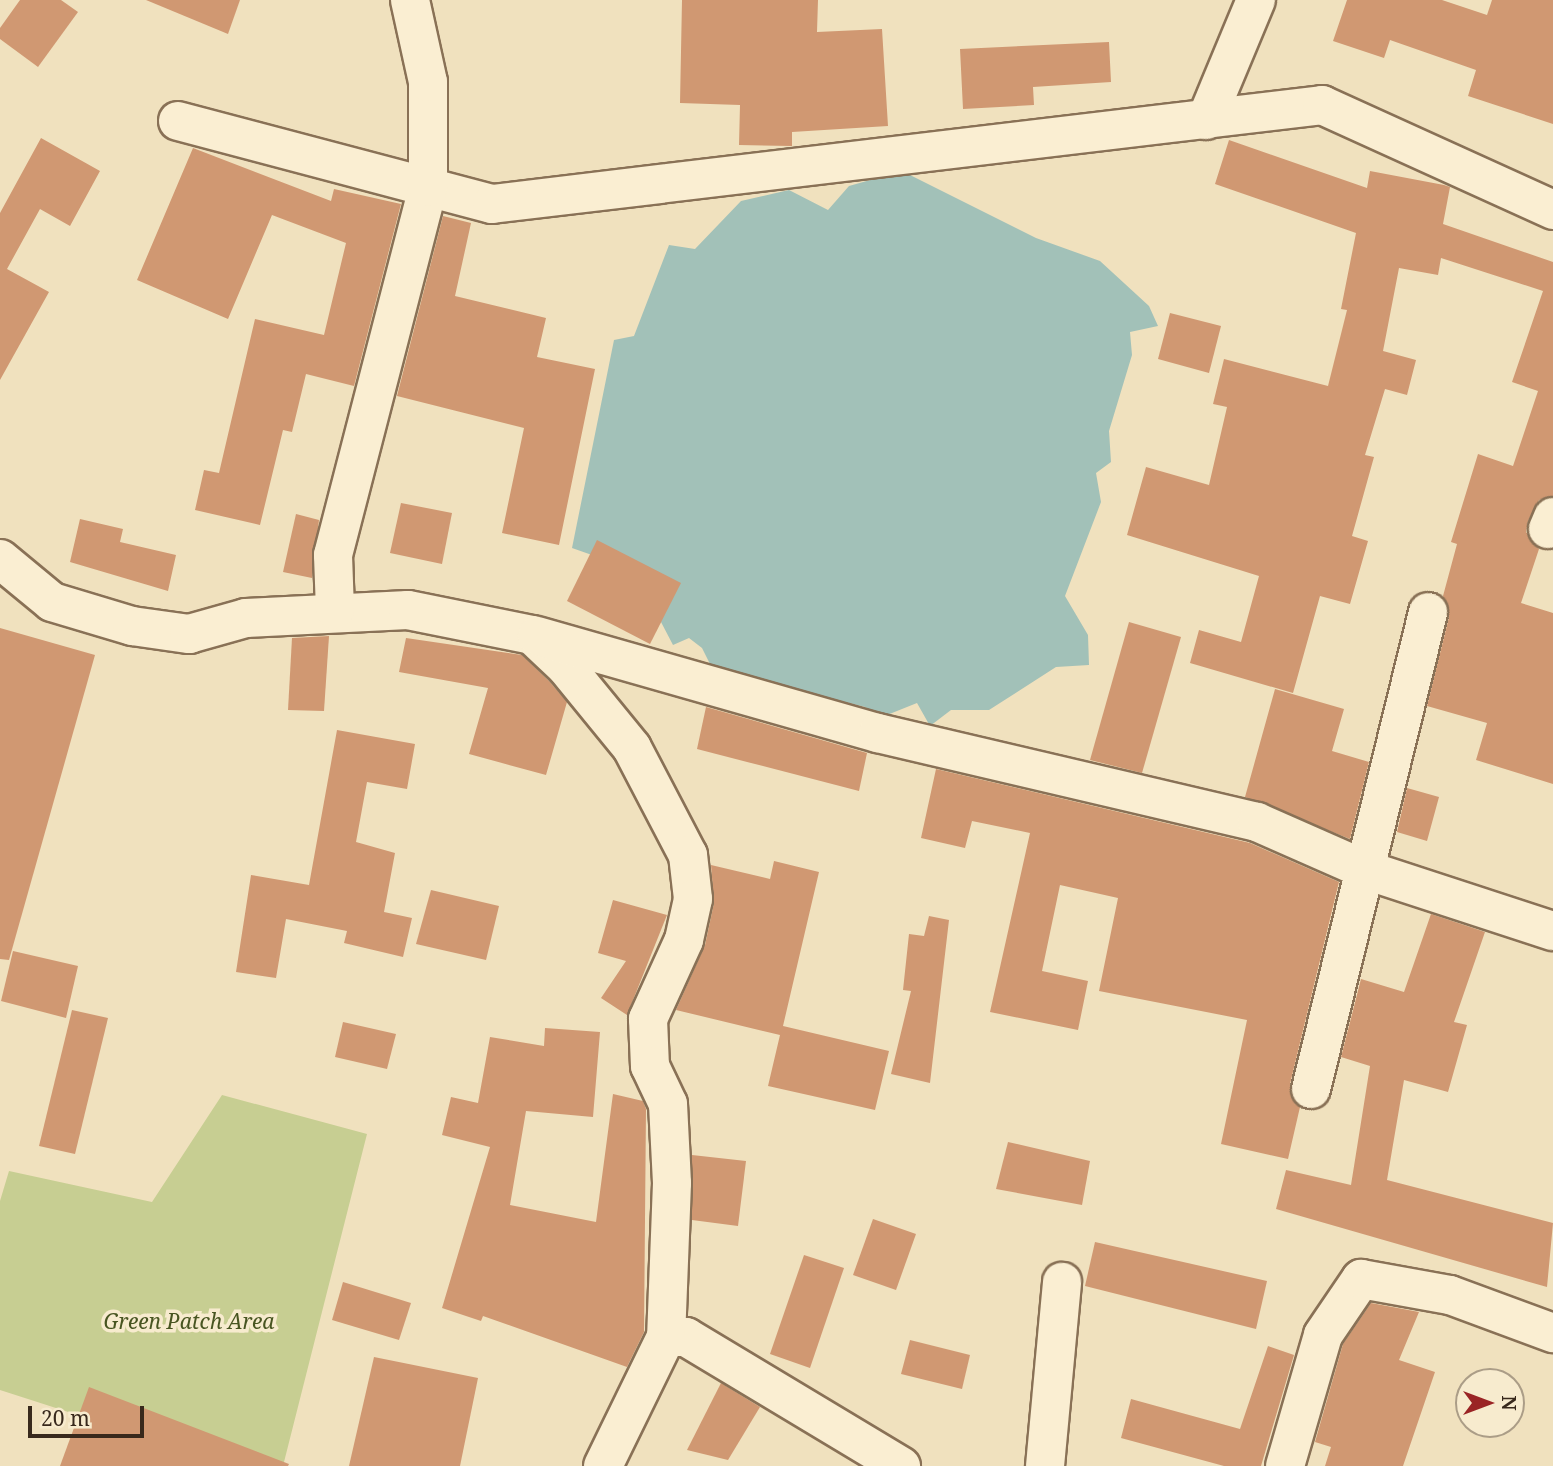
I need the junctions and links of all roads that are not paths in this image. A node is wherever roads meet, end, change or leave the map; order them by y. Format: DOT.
graph roads {
  1 [pos="410,0"];
  2 [pos="1256,0"];
  3 [pos="1206,120"];
  4 [pos="178,121"];
  5 [pos="428,187"];
  6 [pos="1553,210"];
  7 [pos="0,559"];
  8 [pos="335,610"];
  9 [pos="1429,612"];
  10 [pos="532,635"];
  11 [pos="1366,870"];
  12 [pos="1553,931"];
  13 [pos="1311,1089"];
  14 [pos="1062,1282"];
  15 [pos="1553,1333"];
  16 [pos="666,1337"];
  17 [pos="603,1466"];
  18 [pos="901,1466"];
  19 [pos="1045,1466"];
  20 [pos="1285,1466"];
  1 -- 5 [label="street"];
  2 -- 3 [label="street"];
  3 -- 5 [label="street"];
  3 -- 6 [label="street"];
  4 -- 5 [label="street"];
  5 -- 8 [label="street"];
  7 -- 8 [label="street"];
  8 -- 10 [label="street"];
  9 -- 11 [label="street"];
  10 -- 11 [label="street"];
  10 -- 16 [label="street"];
  11 -- 12 [label="street"];
  11 -- 13 [label="street"];
  14 -- 19 [label="street"];
  15 -- 20 [label="street"];
  16 -- 17 [label="street"];
  16 -- 18 [label="street"];
}
